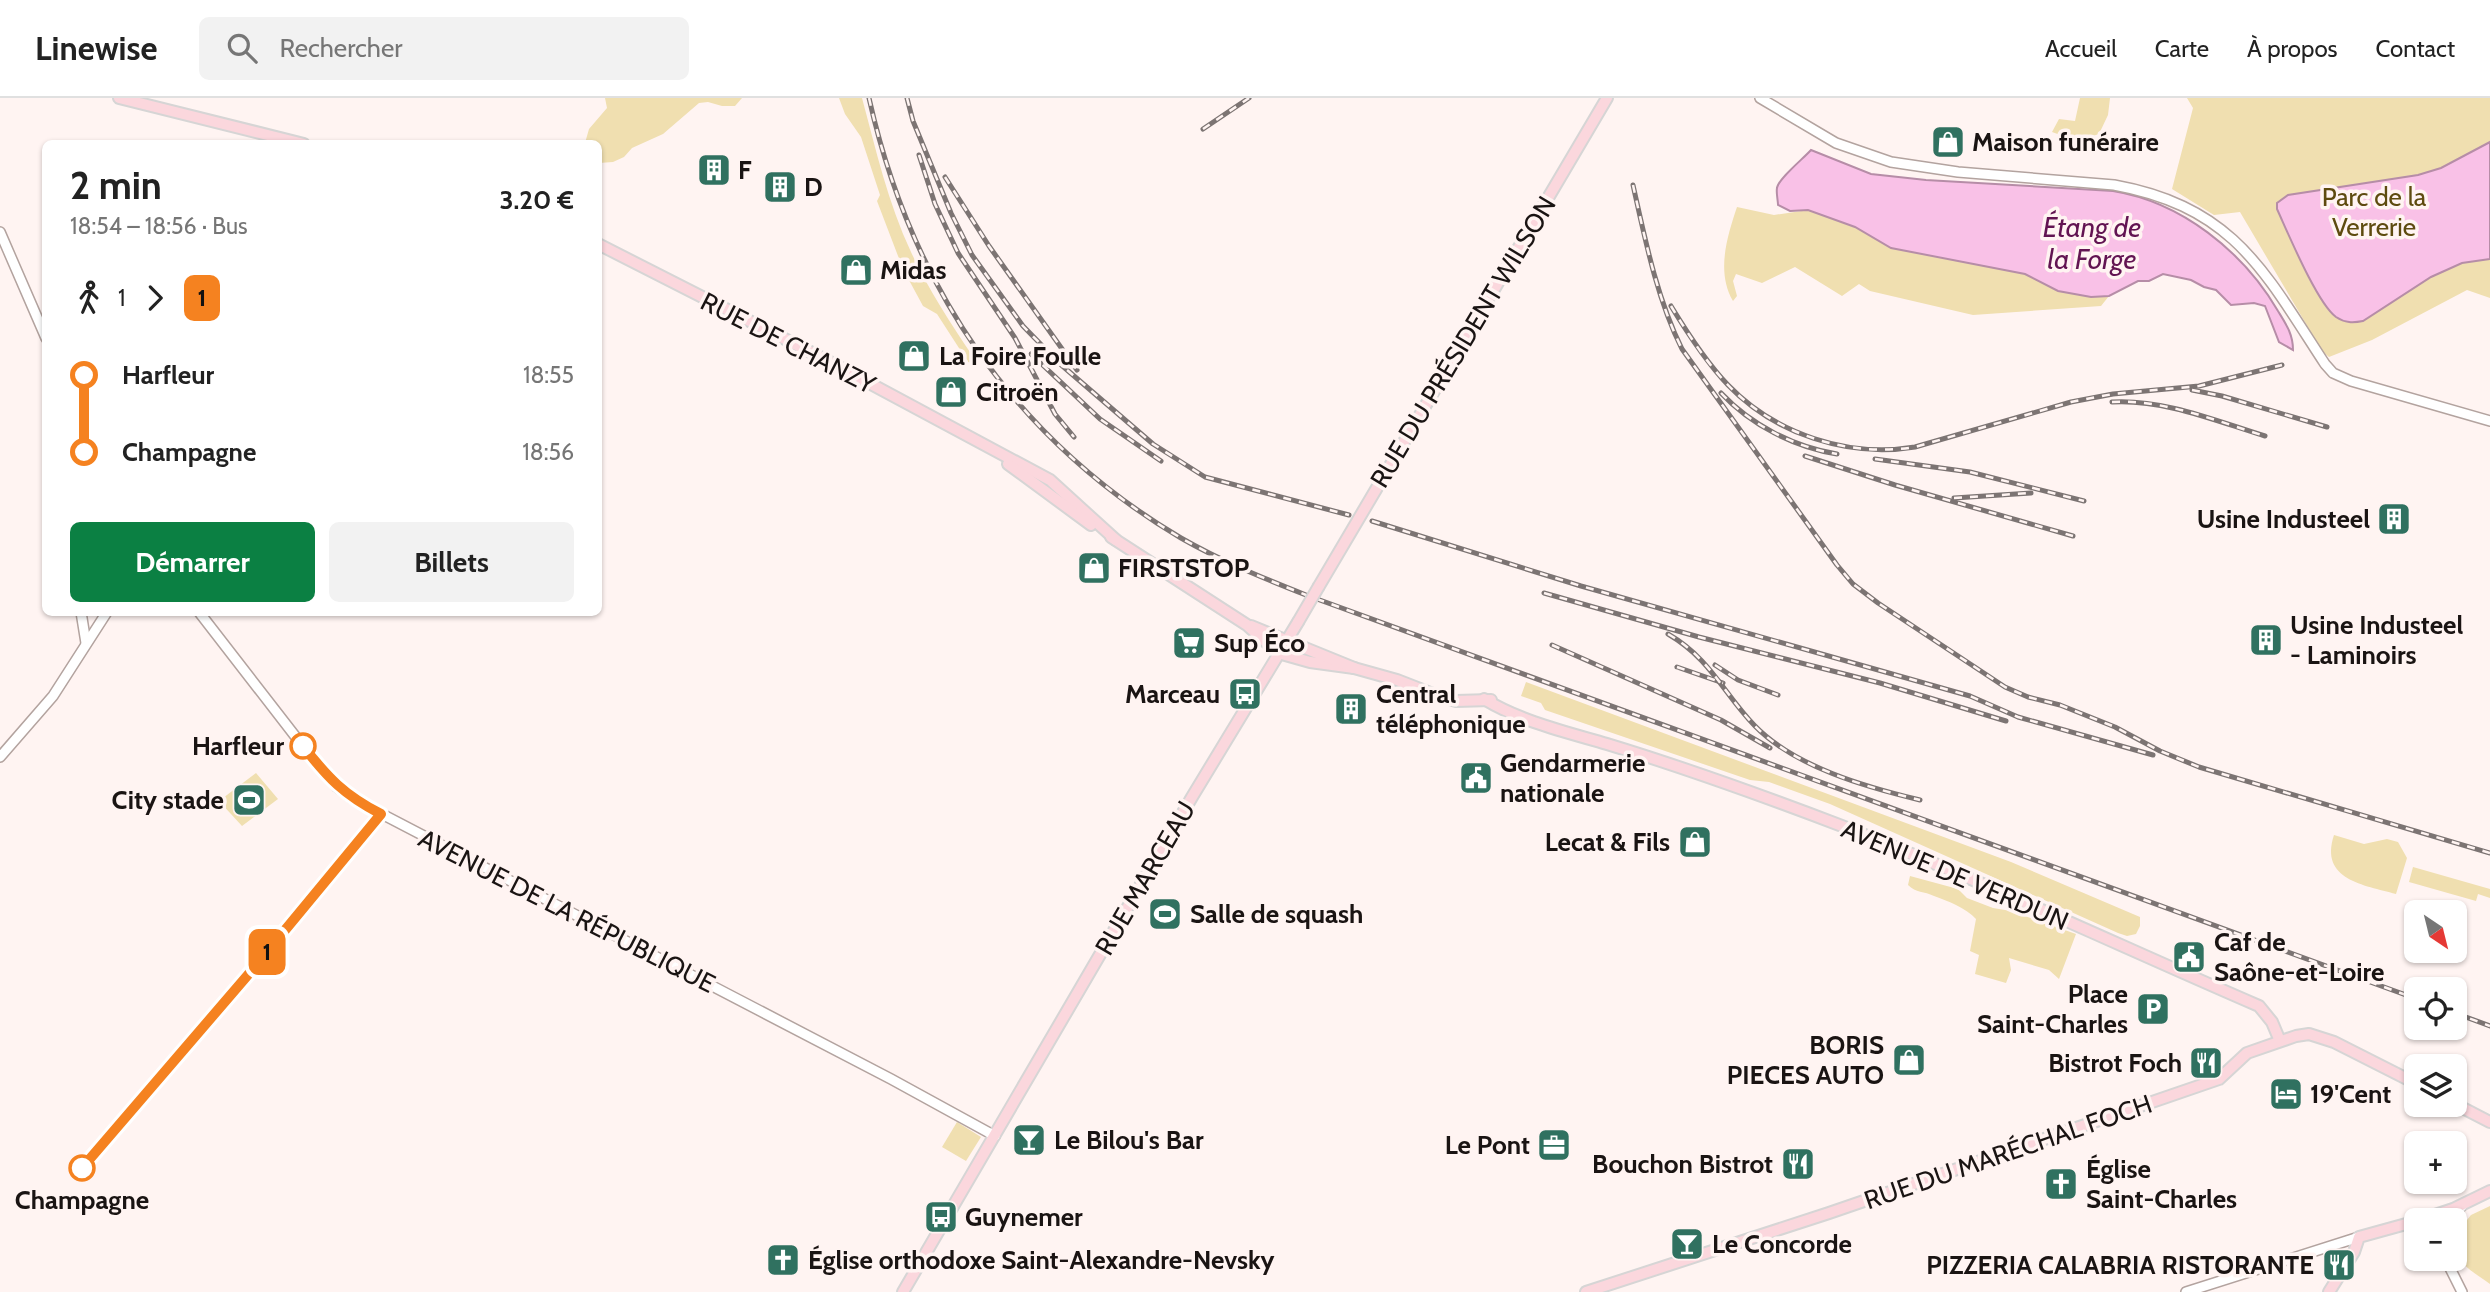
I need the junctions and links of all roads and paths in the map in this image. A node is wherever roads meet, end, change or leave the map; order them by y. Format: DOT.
graph roads {
  1 [pos="119,98"];
  2 [pos="1607,98"];
  3 [pos="1760,98"];
  4 [pos="288,140"];
  5 [pos="0,232"];
  6 [pos="602,246"];
  7 [pos="42,329"];
  8 [pos="2490,421"];
  9 [pos="82,616"];
  10 [pos="104,616"];
  11 [pos="202,616"];
  12 [pos="1298,622"];
  13 [pos="1247,625"];
  14 [pos="1286,640"];
  15 [pos="86,643"];
  16 [pos="1278,653"];
  17 [pos="1354,668"];
  18 [pos="0,757"];
  19 [pos="2280,1041"];
  20 [pos="2404,1078"];
  21 [pos="2467,1110"];
  22 [pos="2490,1122"];
  23 [pos="995,1136"];
  24 [pos="2490,1191"];
  25 [pos="2463,1205"];
  26 [pos="2454,1208"];
  27 [pos="2460,1208"];
  28 [pos="2404,1224"];
  29 [pos="2359,1237"];
  30 [pos="2452,1271"];
  31 [pos="904,1292"];
  32 [pos="1586,1292"];
  33 [pos="2186,1292"];
  34 [pos="2329,1292"];
  35 [pos="2462,1292"];
  1 -- 4 [label="main road"];
  2 -- 12 [label="main road, RUE DU PRÉSIDENT WILSON, bridge"];
  3 -- 8 [label="street"];
  5 -- 7 [label="street"];
  6 -- 13 [label="main road, RUE DE CHANZY"];
  9 -- 15 [label="street"];
  10 -- 15 [label="street"];
  11 -- 23 [label="street, AVENUE DE LA RÉPUBLIQUE"];
  12 -- 14 [label="main road, RUE MARCEAU"];
  13 -- 14 [label="main road, RUE DE CHANZY"];
  13 -- 16 [label="main road, RUE DE CHANZY"];
  14 -- 16 [label="main road, RUE MARCEAU"];
  14 -- 17 [label="main road, AVENUE DE VERDUN"];
  15 -- 18 [label="street"];
  16 -- 17 [label="main road, AVENUE DE VERDUN"];
  16 -- 23 [label="main road, RUE MARCEAU"];
  17 -- 19 [label="main road, AVENUE DE VERDUN"];
  19 -- 20 [label="main road, RUE DU MARÉCHAL FOCH"];
  19 -- 32 [label="main road, RUE DU MARÉCHAL FOCH"];
  21 -- 22 [label="main road"];
  23 -- 31 [label="main road, RUE MARCEAU"];
  24 -- 25 [label="main road"];
  25 -- 26 [label="main road"];
  25 -- 27 [label="street"];
  28 -- 29 [label="main road"];
  29 -- 33 [label="street"];
  29 -- 34 [label="main road"];
  30 -- 35 [label="street"];
}
